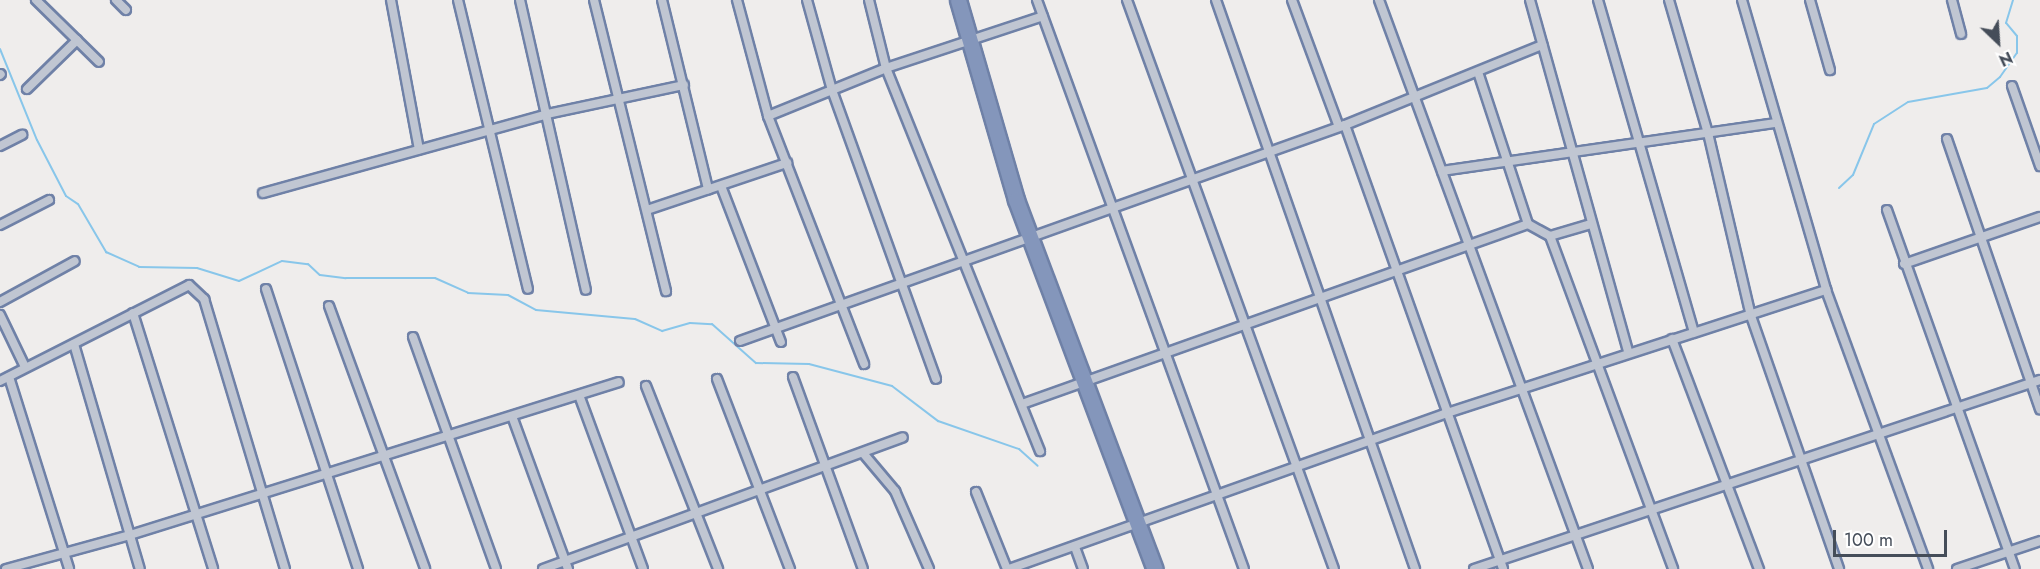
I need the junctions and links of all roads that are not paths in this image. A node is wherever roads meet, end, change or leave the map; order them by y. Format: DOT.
graph roads {
  1 [pos="36,0"];
  2 [pos="116,0"];
  3 [pos="392,0"];
  4 [pos="458,0"];
  5 [pos="520,0"];
  6 [pos="594,0"];
  7 [pos="662,0"];
  8 [pos="736,0"];
  9 [pos="807,0"];
  10 [pos="869,0"];
  11 [pos="958,0"];
  12 [pos="1037,0"];
  13 [pos="1127,0"];
  14 [pos="1216,0"];
  15 [pos="1292,0"];
  16 [pos="1379,0"];
  17 [pos="1530,0"];
  18 [pos="1598,0"];
  19 [pos="1669,0"];
  20 [pos="1742,0"];
  21 [pos="1810,0"];
  22 [pos="1952,0"];
  23 [pos="126,10"];
  24 [pos="1043,16"];
  25 [pos="1961,34"];
  26 [pos="77,40"];
  27 [pos="968,43"];
  28 [pos="1542,45"];
  29 [pos="99,62"];
  30 [pos="886,68"];
  31 [pos="1830,70"];
  32 [pos="1478,72"];
  33 [pos="684,85"];
  34 [pos="2012,86"];
  35 [pos="27,89"];
  36 [pos="831,90"];
  37 [pos="1416,96"];
  38 [pos="617,97"];
  39 [pos="547,114"];
  40 [pos="768,116"];
  41 [pos="1776,123"];
  42 [pos="1342,126"];
  43 [pos="487,131"];
  44 [pos="1708,133"];
  45 [pos="22,135"];
  46 [pos="1947,139"];
  47 [pos="1639,142"];
  48 [pos="0,146"];
  49 [pos="419,149"];
  50 [pos="1269,150"];
  51 [pos="1570,152"];
  52 [pos="1506,162"];
  53 [pos="787,163"];
  54 [pos="2040,166"];
  55 [pos="1442,171"];
  56 [pos="1195,179"];
  57 [pos="721,186"];
  58 [pos="708,189"];
  59 [pos="263,193"];
  60 [pos="49,200"];
  61 [pos="1112,209"];
  62 [pos="646,210"];
  63 [pos="1887,210"];
  64 [pos="2040,217"];
  65 [pos="1528,224"];
  66 [pos="1591,224"];
  67 [pos="0,225"];
  68 [pos="1550,236"];
  69 [pos="1979,238"];
  70 [pos="1030,239"];
  71 [pos="1472,243"];
  72 [pos="966,260"];
  73 [pos="75,261"];
  74 [pos="1904,264"];
  75 [pos="1393,270"];
  76 [pos="901,283"];
  77 [pos="266,289"];
  78 [pos="528,289"];
  79 [pos="586,290"];
  80 [pos="1826,290"];
  81 [pos="666,291"];
  82 [pos="1317,296"];
  83 [pos="0,302"];
  84 [pos="841,304"];
  85 [pos="329,306"];
  86 [pos="133,313"];
  87 [pos="0,315"];
  88 [pos="1751,316"];
  89 [pos="1246,322"];
  90 [pos="776,329"];
  91 [pos="1694,332"];
  92 [pos="413,337"];
  93 [pos="1672,339"];
  94 [pos="740,341"];
  95 [pos="781,342"];
  96 [pos="74,344"];
  97 [pos="1166,350"];
  98 [pos="1628,352"];
  99 [pos="1597,362"];
  100 [pos="864,364"];
  101 [pos="25,367"];
  102 [pos="792,377"];
  103 [pos="4,379"];
  104 [pos="717,379"];
  105 [pos="936,379"];
  106 [pos="2040,380"];
  107 [pos="1083,381"];
  108 [pos="619,382"];
  109 [pos="2031,384"];
  110 [pos="646,386"];
  111 [pos="1524,388"];
  112 [pos="579,395"];
  113 [pos="1022,404"];
  114 [pos="2040,409"];
  115 [pos="1954,410"];
  116 [pos="1444,414"];
  117 [pos="512,416"];
  118 [pos="1879,435"];
  119 [pos="447,436"];
  120 [pos="903,437"];
  121 [pos="1367,441"];
  122 [pos="1040,451"];
  123 [pos="863,453"];
  124 [pos="382,455"];
  125 [pos="1801,463"];
  126 [pos="826,465"];
  127 [pos="1295,465"];
  128 [pos="326,474"];
  129 [pos="1728,487"];
  130 [pos="760,491"];
  131 [pos="976,492"];
  132 [pos="260,495"];
  133 [pos="1216,495"];
  134 [pos="1652,511"];
  135 [pos="697,513"];
  136 [pos="194,515"];
  137 [pos="1140,525"];
  138 [pos="1576,535"];
  139 [pos="130,536"];
  140 [pos="631,537"];
  141 [pos="2040,541"];
  142 [pos="1075,547"];
  143 [pos="2008,551"];
  144 [pos="65,555"];
  145 [pos="1500,559"];
  146 [pos="567,565"];
  147 [pos="6,569"];
  148 [pos="69,569"];
  149 [pos="140,569"];
  150 [pos="213,569"];
  151 [pos="285,569"];
  152 [pos="358,569"];
  153 [pos="424,569"];
  154 [pos="496,569"];
  155 [pos="543,569"];
  156 [pos="643,569"];
  157 [pos="718,569"];
  158 [pos="790,569"];
  159 [pos="863,569"];
  160 [pos="929,569"];
  161 [pos="1008,569"];
  162 [pos="1083,569"];
  163 [pos="1155,569"];
  164 [pos="1244,569"];
  165 [pos="1334,569"];
  166 [pos="1415,569"];
  167 [pos="1474,569"];
  168 [pos="1503,569"];
  169 [pos="1588,569"];
  170 [pos="1673,569"];
  171 [pos="1759,569"];
  172 [pos="1839,569"];
  173 [pos="1928,569"];
  174 [pos="1957,569"];
  175 [pos="2015,569"];
  1 -- 26 [label="street"];
  2 -- 23 [label="street"];
  3 -- 49 [label="street"];
  4 -- 43 [label="street"];
  5 -- 39 [label="street"];
  6 -- 38 [label="street"];
  7 -- 33 [label="street"];
  8 -- 40 [label="street"];
  9 -- 36 [label="street"];
  10 -- 30 [label="street"];
  11 -- 27 [label="highway"];
  12 -- 24 [label="street"];
  13 -- 56 [label="street"];
  14 -- 50 [label="street"];
  15 -- 42 [label="street"];
  16 -- 37 [label="street"];
  17 -- 28 [label="street"];
  18 -- 47 [label="street"];
  19 -- 44 [label="street"];
  20 -- 41 [label="street"];
  21 -- 31 [label="street"];
  22 -- 25 [label="street"];
  24 -- 27 [label="street"];
  24 -- 61 [label="street"];
  26 -- 29 [label="street"];
  26 -- 35 [label="street"];
  27 -- 30 [label="street"];
  27 -- 70 [label="highway"];
  28 -- 32 [label="street"];
  28 -- 51 [label="street"];
  30 -- 36 [label="street"];
  30 -- 72 [label="street"];
  32 -- 37 [label="street"];
  32 -- 52 [label="street"];
  33 -- 38 [label="street"];
  33 -- 58 [label="street"];
  34 -- 54 [label="street"];
  36 -- 40 [label="street"];
  36 -- 76 [label="street"];
  37 -- 42 [label="street"];
  37 -- 55 [label="street"];
  38 -- 39 [label="street"];
  38 -- 62 [label="street"];
  39 -- 43 [label="street"];
  39 -- 79 [label="street"];
  40 -- 53 [label="street"];
  41 -- 44 [label="street"];
  41 -- 80 [label="street"];
  42 -- 50 [label="street"];
  42 -- 75 [label="street"];
  43 -- 49 [label="street"];
  43 -- 78 [label="street"];
  44 -- 47 [label="street"];
  44 -- 88 [label="street"];
  45 -- 48 [label="street"];
  46 -- 69 [label="street"];
  47 -- 51 [label="street"];
  47 -- 91 [label="street"];
  49 -- 59 [label="street"];
  50 -- 56 [label="street"];
  50 -- 82 [label="street"];
  51 -- 52 [label="street"];
  51 -- 66 [label="street"];
  52 -- 55 [label="street"];
  52 -- 65 [label="street"];
  53 -- 57 [label="street"];
  53 -- 84 [label="street"];
  55 -- 71 [label="street"];
  56 -- 61 [label="street"];
  56 -- 89 [label="street"];
  57 -- 58 [label="street"];
  57 -- 90 [label="street"];
  58 -- 62 [label="street"];
  60 -- 67 [label="street"];
  61 -- 70 [label="street"];
  61 -- 97 [label="street"];
  62 -- 81 [label="street"];
  63 -- 74 [label="street"];
  64 -- 69 [label="street"];
  65 -- 68 [label="street"];
  65 -- 71 [label="street"];
  66 -- 68 [label="street"];
  66 -- 98 [label="street"];
  68 -- 99 [label="street"];
  69 -- 74 [label="street"];
  69 -- 109 [label="street"];
  70 -- 72 [label="street"];
  70 -- 107 [label="highway"];
  71 -- 75 [label="street"];
  71 -- 111 [label="street"];
  72 -- 76 [label="street"];
  72 -- 113 [label="street"];
  73 -- 83 [label="street"];
  74 -- 115 [label="street"];
  75 -- 82 [label="street"];
  75 -- 116 [label="street"];
  76 -- 84 [label="street"];
  76 -- 105 [label="street"];
  77 -- 128 [label="street"];
  80 -- 88 [label="street"];
  80 -- 118 [label="street"];
  82 -- 89 [label="street"];
  82 -- 121 [label="street"];
  84 -- 90 [label="street"];
  84 -- 100 [label="street"];
  85 -- 124 [label="street"];
  86 -- 96 [label="street"];
  86 -- 132 [label="street"];
  86 -- 136 [label="street"];
  87 -- 101 [label="street"];
  88 -- 91 [label="street"];
  88 -- 125 [label="street"];
  89 -- 97 [label="street"];
  89 -- 127 [label="street"];
  90 -- 94 [label="street"];
  90 -- 95 [label="street"];
  91 -- 93 [label="street"];
  92 -- 119 [label="street"];
  93 -- 98 [label="street"];
  93 -- 129 [label="street"];
  96 -- 101 [label="street"];
  96 -- 139 [label="street"];
  97 -- 107 [label="street"];
  97 -- 133 [label="street"];
  98 -- 99 [label="street"];
  99 -- 111 [label="street"];
  99 -- 134 [label="street"];
  101 -- 103 [label="street"];
  102 -- 126 [label="street"];
  103 -- 144 [label="street"];
  104 -- 130 [label="street"];
  106 -- 109 [label="street"];
  107 -- 113 [label="street"];
  107 -- 137 [label="highway"];
  108 -- 112 [label="street"];
  109 -- 114 [label="street"];
  109 -- 115 [label="street"];
  110 -- 135 [label="street"];
  111 -- 116 [label="street"];
  111 -- 138 [label="street"];
  112 -- 117 [label="street"];
  112 -- 140 [label="street"];
  113 -- 122 [label="street"];
  115 -- 118 [label="street"];
  115 -- 143 [label="street"];
  116 -- 121 [label="street"];
  116 -- 145 [label="street"];
  117 -- 119 [label="street"];
  117 -- 146 [label="street"];
  118 -- 125 [label="street"];
  118 -- 173 [label="street"];
  119 -- 124 [label="street"];
  119 -- 154 [label="street"];
  120 -- 123 [label="street"];
  121 -- 127 [label="street"];
  121 -- 166 [label="street"];
  123 -- 126 [label="street"];
  123 -- 160 [label="street"];
  124 -- 128 [label="street"];
  124 -- 153 [label="street"];
  125 -- 129 [label="street"];
  125 -- 172 [label="street"];
  126 -- 130 [label="street"];
  126 -- 159 [label="street"];
  127 -- 133 [label="street"];
  127 -- 165 [label="street"];
  128 -- 132 [label="street"];
  128 -- 152 [label="street"];
  129 -- 134 [label="street"];
  129 -- 171 [label="street"];
  130 -- 135 [label="street"];
  130 -- 158 [label="street"];
  131 -- 161 [label="street"];
  132 -- 136 [label="street"];
  132 -- 151 [label="street"];
  133 -- 137 [label="street"];
  133 -- 164 [label="street"];
  134 -- 138 [label="street"];
  134 -- 170 [label="street"];
  135 -- 140 [label="street"];
  135 -- 157 [label="street"];
  136 -- 139 [label="street"];
  136 -- 150 [label="street"];
  137 -- 142 [label="street"];
  137 -- 163 [label="highway"];
  138 -- 145 [label="street"];
  138 -- 169 [label="street"];
  139 -- 144 [label="street"];
  139 -- 149 [label="street"];
  140 -- 146 [label="street"];
  140 -- 156 [label="street"];
  141 -- 143 [label="street"];
  142 -- 161 [label="street"];
  142 -- 162 [label="street"];
  143 -- 174 [label="street"];
  143 -- 175 [label="street"];
  144 -- 147 [label="street"];
  144 -- 148 [label="street"];
  145 -- 167 [label="street"];
  145 -- 168 [label="street"];
  146 -- 155 [label="street"];
}
